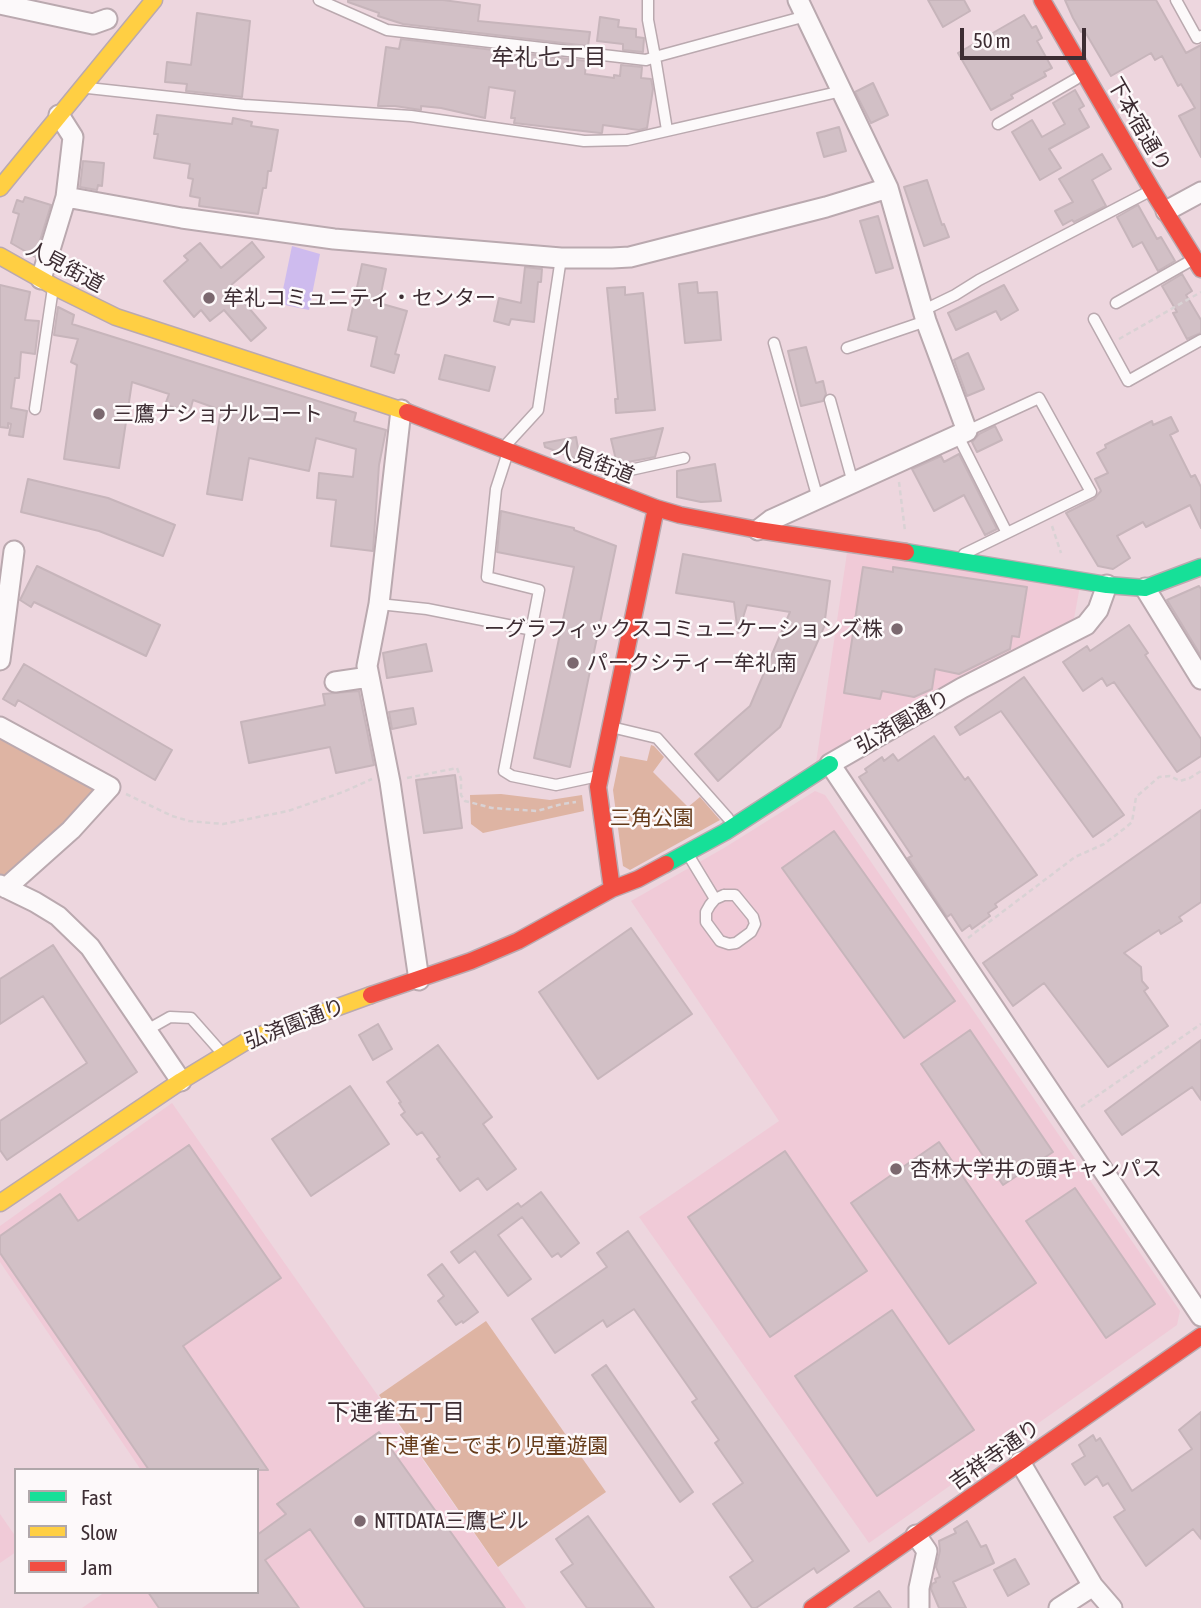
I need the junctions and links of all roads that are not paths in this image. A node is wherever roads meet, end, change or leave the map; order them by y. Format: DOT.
graph roads {
  1 [pos="154,0"];
  2 [pos="319,0"];
  3 [pos="648,0"];
  4 [pos="1042,0"];
  5 [pos="1176,0"];
  6 [pos="0,4"];
  7 [pos="802,8"];
  8 [pos="107,9"];
  9 [pos="1201,36"];
  10 [pos="122,39"];
  11 [pos="654,57"];
  12 [pos="1081,76"];
  13 [pos="82,87"];
  14 [pos="842,91"];
  15 [pos="59,116"];
  16 [pos="998,124"];
  17 [pos="667,130"];
  18 [pos="0,188"];
  19 [pos="888,188"];
  20 [pos="1152,190"];
  21 [pos="1201,192"];
  22 [pos="66,197"];
  23 [pos="1166,211"];
  24 [pos="0,256"];
  25 [pos="561,258"];
  26 [pos="1199,261"];
  27 [pos="47,282"];
  28 [pos="1116,303"];
  29 [pos="925,316"];
  30 [pos="1094,319"];
  31 [pos="1201,340"];
  32 [pos="774,343"];
  33 [pos="847,348"];
  34 [pos="830,400"];
  35 [pos="35,409"];
  36 [pos="401,410"];
  37 [pos="962,434"];
  38 [pos="505,450"];
  39 [pos="684,458"];
  40 [pos="853,483"];
  41 [pos="603,488"];
  42 [pos="818,499"];
  43 [pos="656,508"];
  44 [pos="758,530"];
  45 [pos="1007,533"];
  46 [pos="14,551"];
  47 [pos="954,559"];
  48 [pos="1201,567"];
  49 [pos="1107,585"];
  50 [pos="1145,587"];
  51 [pos="379,604"];
  52 [pos="533,630"];
  53 [pos="1,649"];
  54 [pos="369,677"];
  55 [pos="1201,679"];
  56 [pos="335,682"];
  57 [pos="0,727"];
  58 [pos="611,727"];
  59 [pos="830,764"];
  60 [pos="601,776"];
  61 [pos="728,818"];
  62 [pos="687,852"];
  63 [pos="3,887"];
  64 [pos="612,889"];
  65 [pos="715,899"];
  66 [pos="419,980"];
  67 [pos="147,1030"];
  68 [pos="223,1055"];
  69 [pos="181,1081"];
  70 [pos="0,1203"];
  71 [pos="1201,1316"];
  72 [pos="1201,1336"];
  73 [pos="1020,1462"];
  74 [pos="916,1535"];
  75 [pos="1093,1586"];
  76 [pos="812,1608"];
  77 [pos="919,1608"];
  78 [pos="1059,1608"];
  79 [pos="1112,1608"];
  1 -- 10 [label="street"];
  2 -- 11 [label="lane"];
  3 -- 11 [label="lane"];
  4 -- 12 [label="street, 下本宿通り"];
  5 -- 9 [label="lane"];
  6 -- 8 [label="street"];
  7 -- 11 [label="lane"];
  7 -- 14 [label="street"];
  8 -- 10 [label="street"];
  10 -- 13 [label="street"];
  11 -- 17 [label="lane"];
  12 -- 16 [label="lane"];
  12 -- 20 [label="street, 下本宿通り"];
  13 -- 15 [label="street"];
  13 -- 17 [label="lane"];
  14 -- 17 [label="lane"];
  14 -- 19 [label="street"];
  15 -- 18 [label="street"];
  15 -- 22 [label="street"];
  19 -- 25 [label="street"];
  19 -- 29 [label="street"];
  20 -- 23 [label="street, 下本宿通り"];
  20 -- 29 [label="lane"];
  21 -- 23 [label="street"];
  22 -- 25 [label="street"];
  22 -- 27 [label="street"];
  23 -- 26 [label="street, 下本宿通り"];
  24 -- 27 [label="street, 人見街道"];
  25 -- 38 [label="lane"];
  26 -- 28 [label="lane"];
  27 -- 35 [label="lane"];
  27 -- 36 [label="street, 人見街道"];
  29 -- 33 [label="lane"];
  29 -- 37 [label="street"];
  30 -- 31 [label="lane"];
  32 -- 42 [label="lane"];
  34 -- 40 [label="lane"];
  36 -- 38 [label="street, 人見街道"];
  36 -- 51 [label="street"];
  37 -- 40 [label="street"];
  37 -- 45 [label="lane"];
  37 -- 45 [label="lane"];
  38 -- 41 [label="street, 人見街道"];
  38 -- 52 [label="lane"];
  39 -- 41 [label="lane"];
  40 -- 42 [label="street"];
  41 -- 43 [label="street, 人見街道"];
  42 -- 44 [label="street"];
  43 -- 44 [label="street, 人見街道"];
  43 -- 58 [label="street"];
  44 -- 47 [label="street, 人見街道"];
  45 -- 47 [label="lane"];
  46 -- 53 [label="street"];
  47 -- 49 [label="street, 人見街道"];
  48 -- 50 [label="street, 人見街道"];
  49 -- 50 [label="street, 人見街道"];
  49 -- 59 [label="street, 弘済園通り"];
  50 -- 55 [label="street"];
  51 -- 52 [label="lane"];
  51 -- 54 [label="street"];
  52 -- 60 [label="lane"];
  54 -- 56 [label="street"];
  54 -- 66 [label="street"];
  57 -- 63 [label="street"];
  58 -- 60 [label="street"];
  58 -- 61 [label="lane"];
  59 -- 62 [label="street, 弘済園通り"];
  59 -- 71 [label="street"];
  60 -- 64 [label="street"];
  62 -- 64 [label="street, 弘済園通り"];
  62 -- 65 [label="lane"];
  63 -- 67 [label="street"];
  64 -- 66 [label="street, 弘済園通り"];
  65 -- 65 [label="lane"];
  66 -- 68 [label="street, 弘済園通り"];
  67 -- 68 [label="lane"];
  67 -- 69 [label="street"];
  68 -- 69 [label="street, 弘済園通り"];
  69 -- 70 [label="street, 弘済園通り"];
  72 -- 73 [label="street, 吉祥寺通り"];
  73 -- 74 [label="street, 吉祥寺通り"];
  73 -- 75 [label="street"];
  74 -- 76 [label="street, 吉祥寺通り"];
  74 -- 77 [label="street"];
  75 -- 78 [label="street"];
  75 -- 79 [label="street"];
}
